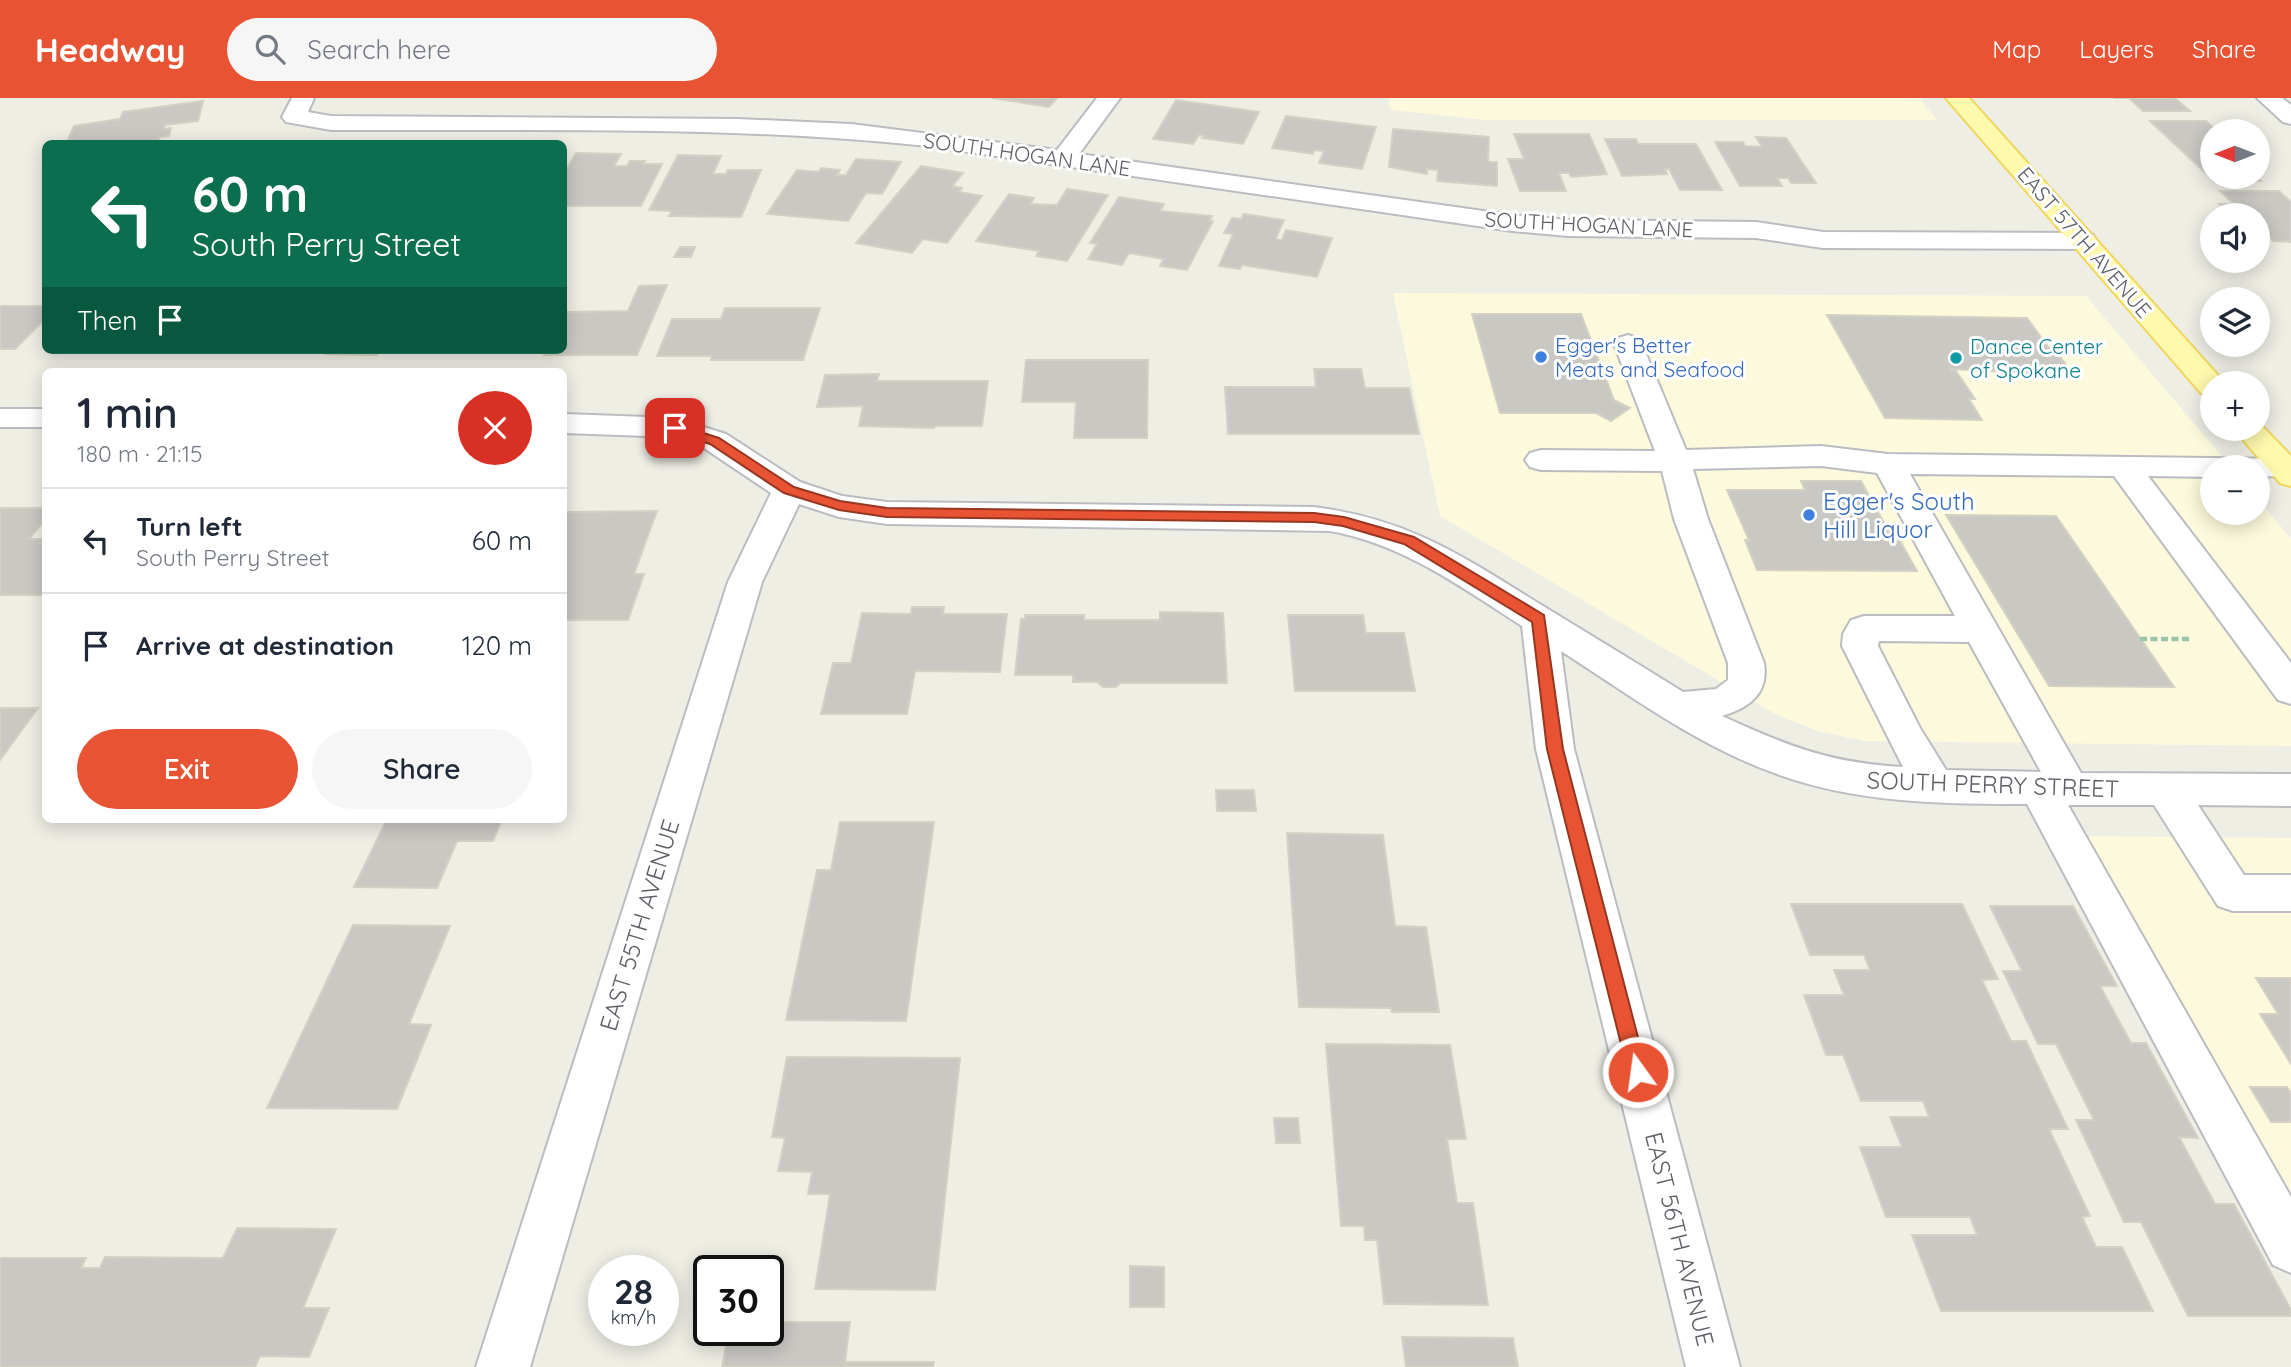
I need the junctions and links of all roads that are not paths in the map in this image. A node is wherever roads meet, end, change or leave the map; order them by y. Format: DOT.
graph roads {
  1 [pos="1109,98"];
  2 [pos="1957,98"];
  3 [pos="2267,98"];
  4 [pos="298,108"];
  5 [pos="2291,117"];
  6 [pos="1063,159"];
  7 [pos="2064,220"];
  8 [pos="1756,230"];
  9 [pos="2084,242"];
  10 [pos="1628,344"];
  11 [pos="2200,373"];
  12 [pos="0,418"];
  13 [pos="42,418"];
  14 [pos="567,423"];
  15 [pos="2260,441"];
  16 [pos="1541,460"];
  17 [pos="1675,461"];
  18 [pos="1888,464"];
  19 [pos="2123,466"];
  20 [pos="2287,472"];
  21 [pos="789,490"];
  22 [pos="1539,619"];
  23 [pos="1980,629"];
  24 [pos="2291,690"];
  25 [pos="1677,707"];
  26 [pos="1935,786"];
  27 [pos="2055,789"];
  28 [pos="2166,790"];
  29 [pos="2291,790"];
  30 [pos="2291,893"];
  31 [pos="2291,1247"];
  32 [pos="503,1367"];
  33 [pos="1713,1367"];
  1 -- 6 [label="street"];
  2 -- 7 [label="main road, EAST 57TH AVENUE"];
  3 -- 5 [label="street"];
  4 -- 6 [label="street, SOUTH HOGAN LANE"];
  6 -- 8 [label="street, SOUTH HOGAN LANE"];
  7 -- 8 [label="street, SOUTH HOGAN LANE"];
  7 -- 9 [label="main road, EAST 57TH AVENUE"];
  8 -- 9 [label="street, SOUTH HOGAN LANE"];
  9 -- 11 [label="main road, EAST 57TH AVENUE"];
  10 -- 17 [label="street"];
  12 -- 13 [label="street"];
  14 -- 21 [label="street, SOUTH PERRY STREET"];
  15 -- 20 [label="main road"];
  16 -- 17 [label="street"];
  17 -- 18 [label="street"];
  17 -- 25 [label="street"];
  18 -- 19 [label="street"];
  18 -- 23 [label="street"];
  19 -- 20 [label="street"];
  19 -- 24 [label="street"];
  21 -- 22 [label="street, SOUTH PERRY STREET"];
  21 -- 32 [label="street, EAST 55TH AVENUE"];
  22 -- 25 [label="street, SOUTH PERRY STREET"];
  22 -- 33 [label="street, EAST 56TH AVENUE"];
  23 -- 26 [label="street"];
  23 -- 27 [label="street"];
  25 -- 26 [label="street, SOUTH PERRY STREET"];
  26 -- 27 [label="street, SOUTH PERRY STREET"];
  27 -- 28 [label="street, SOUTH PERRY STREET"];
  27 -- 31 [label="street"];
  28 -- 29 [label="street, SOUTH PERRY STREET"];
  28 -- 30 [label="street"];
}
